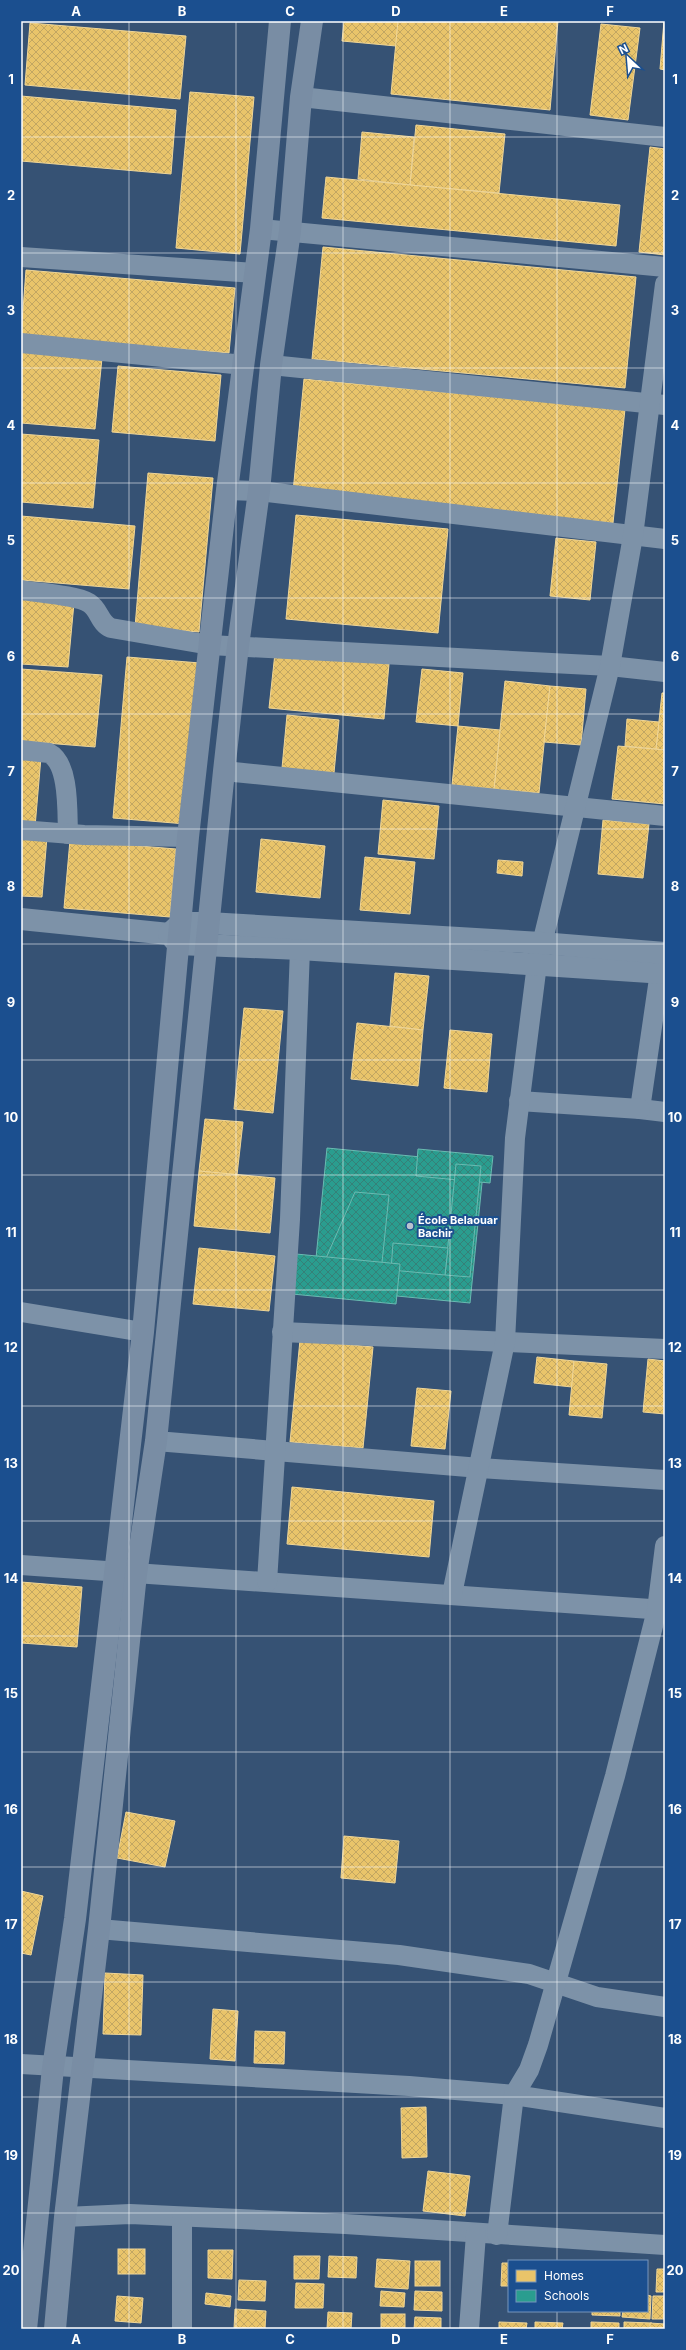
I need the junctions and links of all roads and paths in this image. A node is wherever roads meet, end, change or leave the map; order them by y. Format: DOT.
graph roads {
  1 [pos="280,21"];
  2 [pos="312,21"];
  3 [pos="300,97"];
  4 [pos="665,137"];
  5 [pos="261,230"];
  6 [pos="290,231"];
  7 [pos="21,257"];
  8 [pos="665,267"];
  9 [pos="255,273"];
  10 [pos="665,284"];
  11 [pos="21,343"];
  12 [pos="271,365"];
  13 [pos="244,366"];
  14 [pos="658,404"];
  15 [pos="227,490"];
  16 [pos="259,491"];
  17 [pos="633,536"];
  18 [pos="665,539"];
  19 [pos="21,590"];
  20 [pos="210,645"];
  21 [pos="238,646"];
  22 [pos="610,666"];
  23 [pos="665,672"];
  24 [pos="21,750"];
  25 [pos="224,771"];
  26 [pos="575,808"];
  27 [pos="665,816"];
  28 [pos="21,830"];
  29 [pos="68,834"];
  30 [pos="188,837"];
  31 [pos="21,920"];
  32 [pos="208,923"];
  33 [pos="176,934"];
  34 [pos="206,946"];
  35 [pos="300,949"];
  36 [pos="539,954"];
  37 [pos="663,966"];
  38 [pos="519,1101"];
  39 [pos="640,1109"];
  40 [pos="665,1112"];
  41 [pos="21,1312"];
  42 [pos="143,1332"];
  43 [pos="282,1332"];
  44 [pos="505,1342"];
  45 [pos="665,1349"];
  46 [pos="156,1441"];
  47 [pos="274,1450"];
  48 [pos="480,1468"];
  49 [pos="665,1480"];
  50 [pos="665,1546"];
  51 [pos="21,1565"];
  52 [pos="114,1573"];
  53 [pos="136,1574"];
  54 [pos="268,1582"];
  55 [pos="452,1594"];
  56 [pos="661,1610"];
  57 [pos="99,1928"];
  58 [pos="555,1983"];
  59 [pos="665,2007"];
  60 [pos="21,2064"];
  61 [pos="52,2068"];
  62 [pos="82,2068"];
  63 [pos="514,2095"];
  64 [pos="665,2118"];
  65 [pos="65,2217"];
  66 [pos="182,2218"];
  67 [pos="476,2234"];
  68 [pos="497,2235"];
  69 [pos="665,2245"];
  70 [pos="26,2329"];
  71 [pos="55,2329"];
  72 [pos="182,2329"];
  73 [pos="469,2329"];
  1 -- 5 [label="main road"];
  2 -- 3 [label="main road"];
  3 -- 4 [label="street"];
  3 -- 6 [label="main road"];
  5 -- 6 [label="street"];
  5 -- 9 [label="main road"];
  6 -- 8 [label="street"];
  6 -- 12 [label="main road"];
  7 -- 9 [label="street"];
  9 -- 13 [label="main road"];
  10 -- 14 [label="street"];
  11 -- 13 [label="street"];
  12 -- 14 [label="street"];
  12 -- 16 [label="main road"];
  13 -- 15 [label="main road"];
  14 -- 17 [label="street"];
  15 -- 16 [label="street"];
  15 -- 20 [label="main road"];
  16 -- 17 [label="street"];
  16 -- 21 [label="main road"];
  17 -- 18 [label="street"];
  17 -- 22 [label="street"];
  19 -- 20 [label="street"];
  20 -- 21 [label="street"];
  20 -- 30 [label="main road"];
  21 -- 22 [label="street"];
  21 -- 25 [label="main road"];
  22 -- 23 [label="street"];
  22 -- 26 [label="street"];
  24 -- 29 [label="street"];
  25 -- 26 [label="street"];
  25 -- 32 [label="main road"];
  26 -- 27 [label="street"];
  26 -- 36 [label="street"];
  28 -- 29 [label="street"];
  29 -- 30 [label="street"];
  30 -- 33 [label="main road"];
  31 -- 33 [label="street"];
  32 -- 33 [label="street"];
  32 -- 34 [label="main road"];
  32 -- 36 [label="street"];
  33 -- 34 [label="street"];
  33 -- 42 [label="main road"];
  34 -- 35 [label="street"];
  34 -- 46 [label="main road"];
  35 -- 36 [label="street"];
  35 -- 43 [label="street"];
  36 -- 37 [label="street"];
  36 -- 38 [label="street"];
  37 -- 39 [label="street"];
  38 -- 39 [label="street"];
  38 -- 44 [label="street"];
  39 -- 40 [label="street"];
  41 -- 42 [label="street"];
  42 -- 52 [label="main road"];
  43 -- 44 [label="street"];
  43 -- 47 [label="street"];
  44 -- 45 [label="street"];
  44 -- 48 [label="street"];
  46 -- 47 [label="street"];
  46 -- 53 [label="main road"];
  47 -- 48 [label="street"];
  47 -- 54 [label="street"];
  48 -- 49 [label="street"];
  48 -- 55 [label="street"];
  50 -- 56 [label="street"];
  51 -- 52 [label="street"];
  52 -- 53 [label="street"];
  52 -- 61 [label="main road"];
  53 -- 54 [label="street"];
  53 -- 57 [label="main road"];
  54 -- 55 [label="street"];
  55 -- 56 [label="street"];
  56 -- 58 [label="street"];
  57 -- 58 [label="street"];
  57 -- 62 [label="main road"];
  58 -- 59 [label="street"];
  58 -- 63 [label="street"];
  60 -- 61 [label="street"];
  61 -- 62 [label="street"];
  61 -- 70 [label="main road"];
  62 -- 63 [label="street"];
  62 -- 65 [label="main road"];
  63 -- 64 [label="street"];
  63 -- 68 [label="street"];
  65 -- 66 [label="street"];
  65 -- 71 [label="main road"];
  66 -- 67 [label="street"];
  66 -- 72 [label="street"];
  67 -- 68 [label="street"];
  67 -- 73 [label="street"];
  68 -- 69 [label="street"];
}
